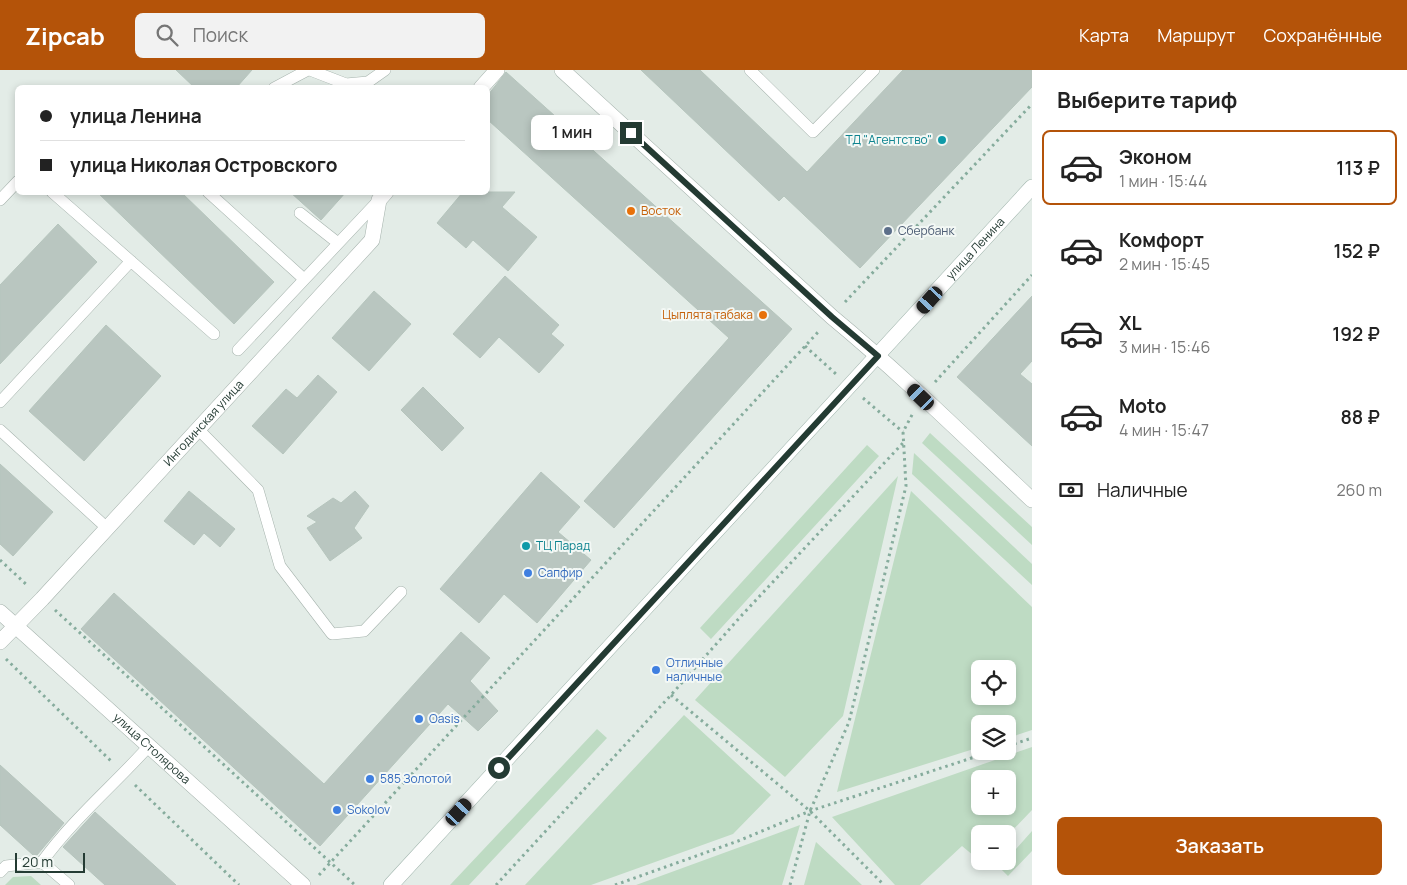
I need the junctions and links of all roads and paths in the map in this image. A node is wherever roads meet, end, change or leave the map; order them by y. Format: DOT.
graph roads {
  1 [pos="309,70"];
  2 [pos="385,70"];
  3 [pos="497,70"];
  4 [pos="562,70"];
  5 [pos="750,70"];
  6 [pos="874,70"];
  7 [pos="280,85"];
  8 [pos="484,85"];
  9 [pos="1032,104"];
  10 [pos="15,184"];
  11 [pos="1032,187"];
  12 [pos="55,195"];
  13 [pos="211,195"];
  14 [pos="382,196"];
  15 [pos="0,200"];
  16 [pos="300,213"];
  17 [pos="338,243"];
  18 [pos="131,262"];
  19 [pos="1032,275"];
  20 [pos="304,279"];
  21 [pos="832,317"];
  22 [pos="214,334"];
  23 [pos="238,350"];
  24 [pos="878,356"];
  25 [pos="921,397"];
  26 [pos="0,402"];
  27 [pos="198,429"];
  28 [pos="0,430"];
  29 [pos="903,443"];
  30 [pos="1032,500"];
  31 [pos="107,528"];
  32 [pos="0,560"];
  33 [pos="402,592"];
  34 [pos="42,599"];
  35 [pos="0,612"];
  36 [pos="15,626"];
  37 [pos="0,642"];
  38 [pos="671,695"];
  39 [pos="1032,738"];
  40 [pos="1016,743"];
  41 [pos="149,746"];
  42 [pos="971,758"];
  43 [pos="810,812"];
  44 [pos="42,862"];
  45 [pos="330,864"];
  46 [pos="0,872"];
  47 [pos="317,878"];
  48 [pos="69,885"];
  49 [pos="302,885"];
  50 [pos="355,885"];
  51 [pos="391,885"];
  52 [pos="496,885"];
  53 [pos="614,885"];
  54 [pos="790,885"];
  55 [pos="884,885"];
  1 -- 2 [label="lane"];
  1 -- 7 [label="lane"];
  3 -- 8 [label="street"];
  4 -- 21 [label="street"];
  5 -- 6 [label="lane"];
  9 -- 21 [label="path"];
  10 -- 15 [label="lane"];
  11 -- 24 [label="street, улица Ленина"];
  12 -- 18 [label="lane"];
  13 -- 20 [label="lane"];
  14 -- 17 [label="lane"];
  14 -- 27 [label="street, Ингодинская улица"];
  16 -- 17 [label="lane"];
  17 -- 20 [label="lane"];
  18 -- 22 [label="lane"];
  18 -- 26 [label="lane"];
  19 -- 25 [label="path"];
  20 -- 23 [label="lane"];
  21 -- 24 [label="street"];
  21 -- 45 [label="path"];
  24 -- 25 [label="street"];
  24 -- 51 [label="street, улица Ленина"];
  25 -- 29 [label="path"];
  25 -- 30 [label="street"];
  27 -- 31 [label="street, Ингодинская улица"];
  27 -- 33 [label="lane"];
  28 -- 31 [label="lane"];
  29 -- 38 [label="path"];
  29 -- 43 [label="path"];
  31 -- 34 [label="street, Ингодинская улица"];
  32 -- 34 [label="path"];
  34 -- 36 [label="street, Ингодинская улица"];
  34 -- 45 [label="path"];
  35 -- 36 [label="street, улица Столярова"];
  36 -- 37 [label="street, Ингодинская улица"];
  36 -- 41 [label="street, улица Столярова"];
  38 -- 43 [label="path"];
  38 -- 52 [label="path"];
  39 -- 40 [label="path"];
  41 -- 44 [label="lane"];
  41 -- 49 [label="street, улица Столярова"];
  42 -- 43 [label="path"];
  43 -- 53 [label="path"];
  43 -- 54 [label="path"];
  43 -- 55 [label="path"];
  44 -- 46 [label="lane"];
  44 -- 48 [label="lane"];
  45 -- 47 [label="path"];
  45 -- 50 [label="path"];
}
